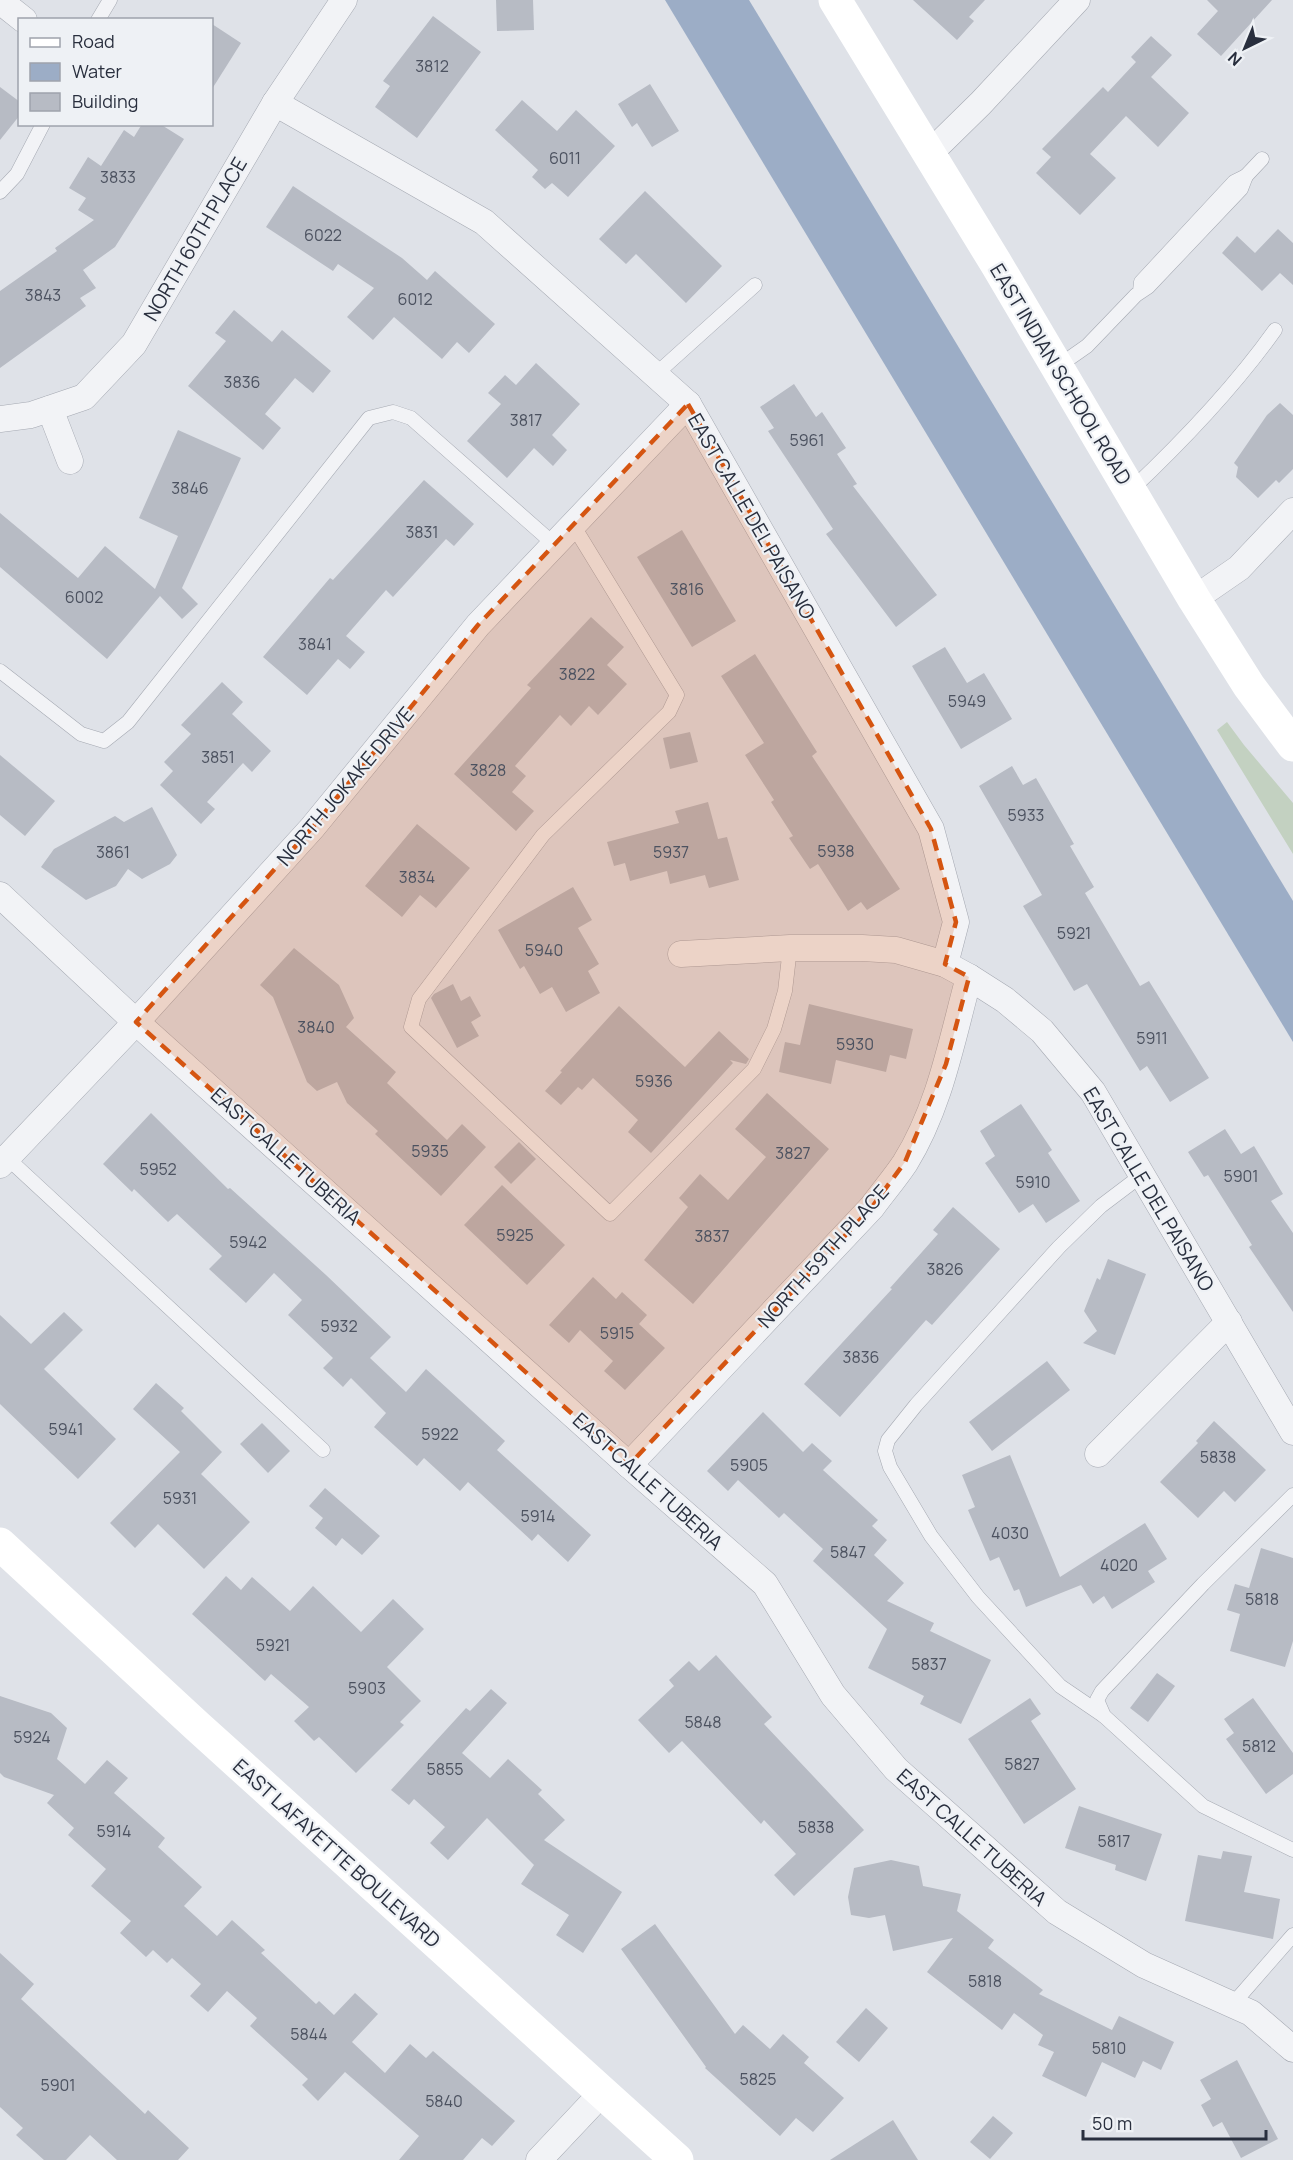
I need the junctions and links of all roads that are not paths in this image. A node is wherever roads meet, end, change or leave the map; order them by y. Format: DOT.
graph roads {
  1 [pos="110,0"];
  2 [pos="344,0"];
  3 [pos="835,0"];
  4 [pos="1077,0"];
  5 [pos="0,1"];
  6 [pos="21,18"];
  7 [pos="99,18"];
  8 [pos="275,103"];
  9 [pos="42,126"];
  10 [pos="930,153"];
  11 [pos="1262,159"];
  12 [pos="0,192"];
  13 [pos="755,285"];
  14 [pos="1275,330"];
  15 [pos="1057,367"];
  16 [pos="655,375"];
  17 [pos="688,404"];
  18 [pos="50,409"];
  19 [pos="0,419"];
  20 [pos="70,461"];
  21 [pos="1130,491"];
  22 [pos="1293,511"];
  23 [pos="573,525"];
  24 [pos="555,545"];
  25 [pos="1194,599"];
  26 [pos="0,671"];
  27 [pos="1293,745"];
  28 [pos="0,895"];
  29 [pos="790,948"];
  30 [pos="681,954"];
  31 [pos="945,964"];
  32 [pos="969,976"];
  33 [pos="136,1022"];
  34 [pos="2,1158"];
  35 [pos="1142,1175"];
  36 [pos="1229,1322"];
  37 [pos="1293,1432"];
  38 [pos="323,1450"];
  39 [pos="1098,1454"];
  40 [pos="629,1465"];
  41 [pos="1293,1495"];
  42 [pos="0,1544"];
  43 [pos="1104,1716"];
  44 [pos="1293,1850"];
  45 [pos="1293,1935"];
  46 [pos="1232,2005"];
  47 [pos="1293,2049"];
  48 [pos="603,2092"];
  49 [pos="539,2160"];
  50 [pos="676,2160"];
  1 -- 7 [label="lane"];
  2 -- 8 [label="street, NORTH 60TH PLACE"];
  3 -- 10 [label="street, EAST INDIAN SCHOOL ROAD"];
  4 -- 10 [label="street"];
  5 -- 6 [label="street"];
  8 -- 16 [label="street, EAST CALLE DEL PAISANO"];
  8 -- 18 [label="street, NORTH 60TH PLACE"];
  9 -- 12 [label="lane"];
  10 -- 15 [label="street, EAST INDIAN SCHOOL ROAD"];
  11 -- 15 [label="lane"];
  13 -- 16 [label="lane"];
  14 -- 21 [label="lane"];
  15 -- 21 [label="street, EAST INDIAN SCHOOL ROAD"];
  16 -- 17 [label="street, EAST CALLE DEL PAISANO"];
  17 -- 23 [label="street, NORTH JOKAKE DRIVE"];
  17 -- 31 [label="street, EAST CALLE DEL PAISANO"];
  18 -- 19 [label="street, NORTH 60TH PLACE"];
  18 -- 20 [label="street"];
  21 -- 25 [label="street, EAST INDIAN SCHOOL ROAD"];
  22 -- 25 [label="street"];
  23 -- 24 [label="street, NORTH JOKAKE DRIVE"];
  23 -- 29 [label="lane"];
  24 -- 26 [label="lane"];
  24 -- 33 [label="street, NORTH JOKAKE DRIVE"];
  25 -- 27 [label="street, EAST INDIAN SCHOOL ROAD"];
  28 -- 33 [label="street, EAST CALLE TUBERIA"];
  29 -- 30 [label="street, EAST CALLE DEL PAISANO"];
  29 -- 31 [label="street, EAST CALLE DEL PAISANO"];
  31 -- 32 [label="street, EAST CALLE DEL PAISANO"];
  32 -- 35 [label="street, EAST CALLE DEL PAISANO"];
  32 -- 40 [label="street, NORTH 59TH PLACE"];
  33 -- 34 [label="street, NORTH JOKAKE DRIVE"];
  33 -- 40 [label="street, EAST CALLE TUBERIA"];
  34 -- 38 [label="lane"];
  35 -- 36 [label="street, EAST CALLE DEL PAISANO"];
  35 -- 43 [label="lane"];
  36 -- 37 [label="street, EAST CALLE DEL PAISANO"];
  36 -- 39 [label="street"];
  40 -- 46 [label="street, EAST CALLE TUBERIA"];
  41 -- 43 [label="lane"];
  42 -- 48 [label="street, EAST LAFAYETTE BOULEVARD"];
  43 -- 44 [label="lane"];
  45 -- 46 [label="lane"];
  46 -- 47 [label="street, EAST CALLE TUBERIA"];
  48 -- 49 [label="street"];
  48 -- 50 [label="street, EAST LAFAYETTE BOULEVARD"];
}
